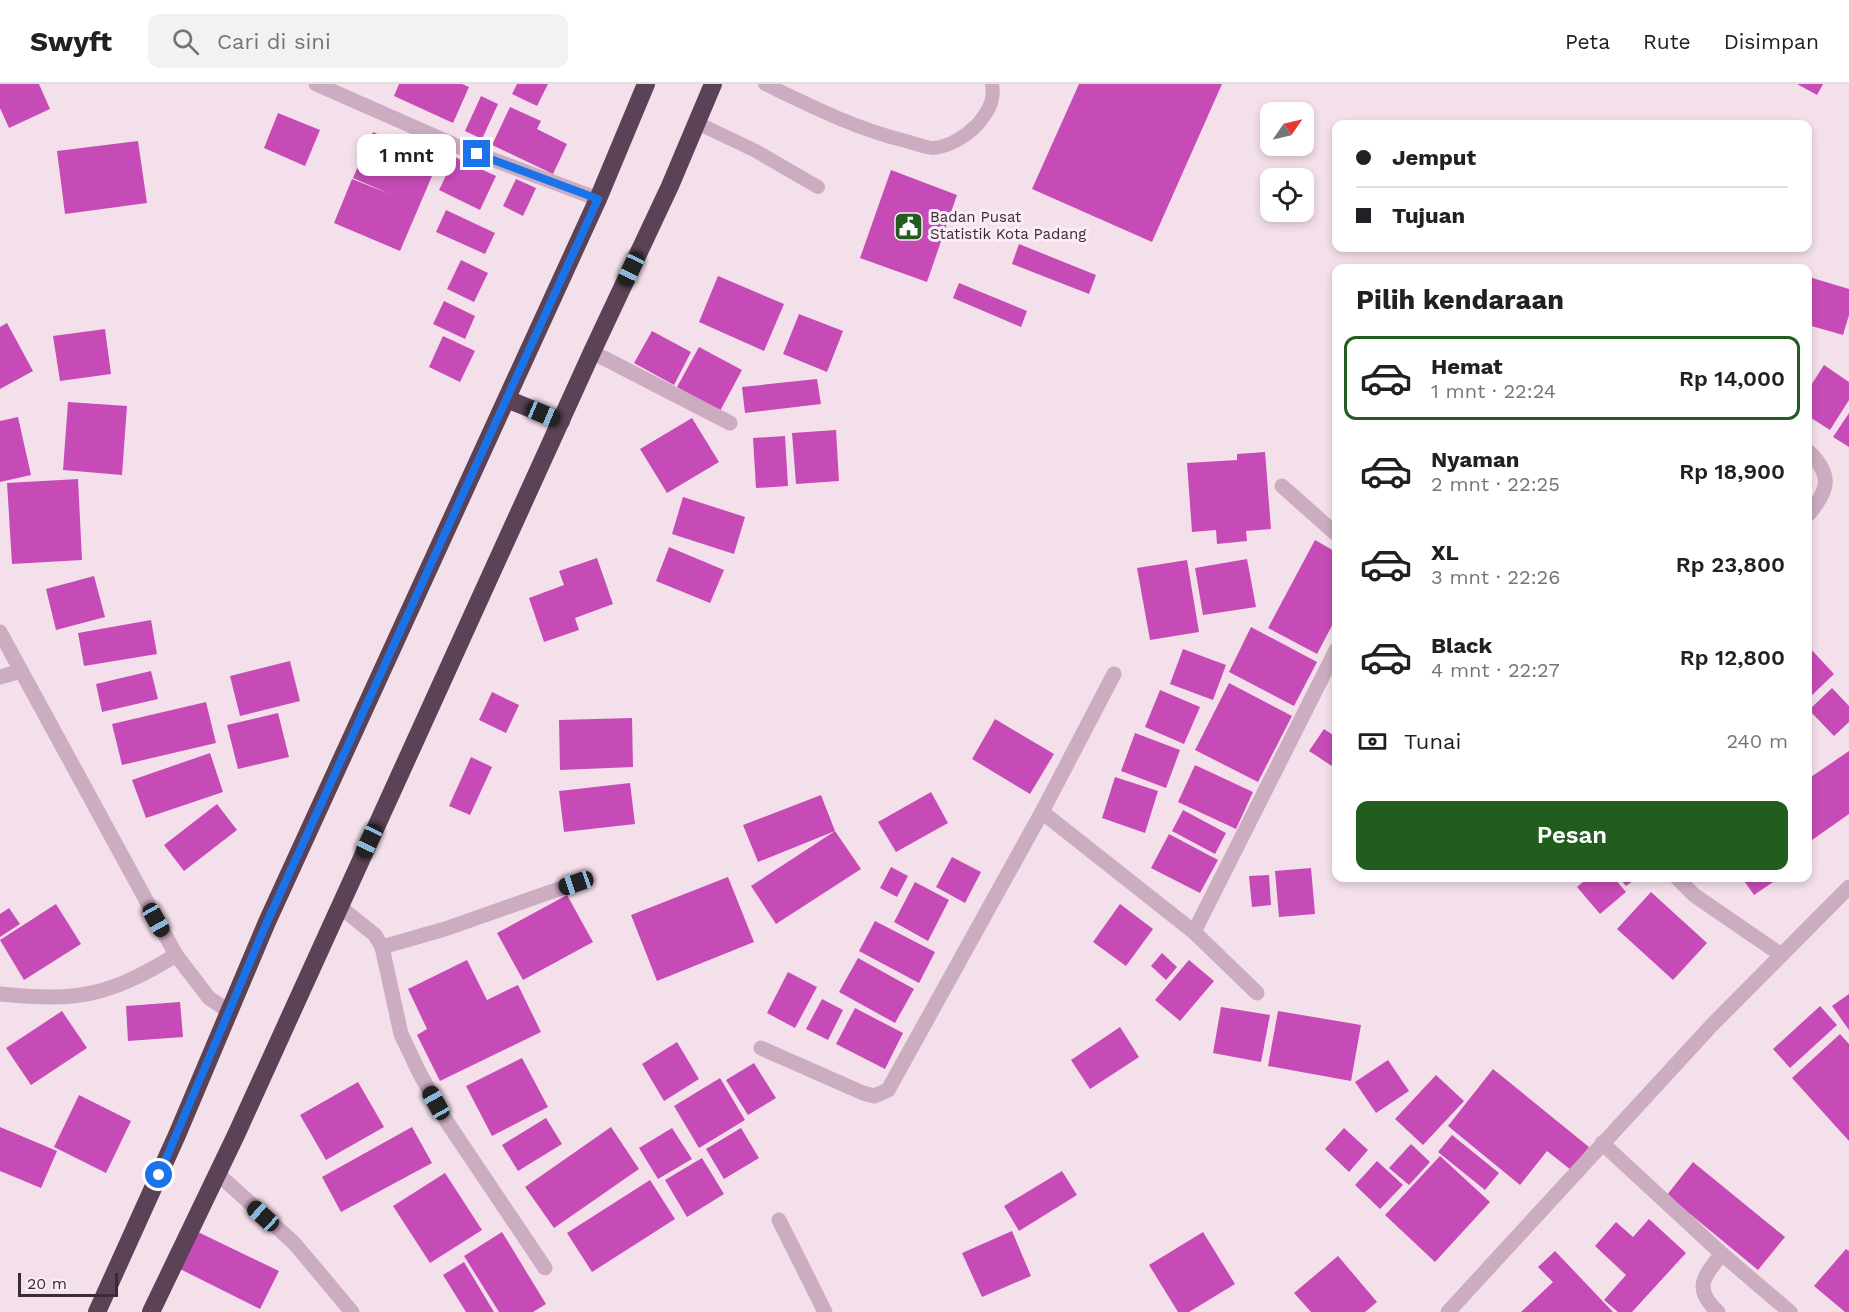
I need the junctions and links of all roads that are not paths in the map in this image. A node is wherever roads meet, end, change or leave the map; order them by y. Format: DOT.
graph roads {
  1 [pos="316,84"];
  2 [pos="646,84"];
  3 [pos="713,84"];
  4 [pos="765,84"];
  5 [pos="992,84"];
  6 [pos="697,123"];
  7 [pos="818,187"];
  8 [pos="598,199"];
  9 [pos="592,352"];
  10 [pos="507,399"];
  11 [pos="561,422"];
  12 [pos="730,423"];
  13 [pos="1812,456"];
  14 [pos="1282,486"];
  15 [pos="1812,510"];
  16 [pos="1332,530"];
  17 [pos="0,632"];
  18 [pos="1332,658"];
  19 [pos="21,671"];
  20 [pos="1114,674"];
  21 [pos="0,677"];
  22 [pos="1042,812"];
  23 [pos="1681,882"];
  24 [pos="576,883"];
  25 [pos="1849,887"];
  26 [pos="339,906"];
  27 [pos="1194,932"];
  28 [pos="382,947"];
  29 [pos="1780,954"];
  30 [pos="176,955"];
  31 [pos="1257,993"];
  32 [pos="0,994"];
  33 [pos="230,1012"];
  34 [pos="761,1048"];
  35 [pos="1602,1143"];
  36 [pos="218,1174"];
  37 [pos="779,1220"];
  38 [pos="1722,1254"];
  39 [pos="545,1268"];
  40 [pos="97,1312"];
  41 [pos="151,1312"];
  42 [pos="352,1312"];
  43 [pos="825,1312"];
  44 [pos="1448,1312"];
  45 [pos="1718,1312"];
  46 [pos="1790,1312"];
  1 -- 8 [label="street"];
  2 -- 8 [label="highway"];
  3 -- 6 [label="highway"];
  4 -- 5 [label="lane"];
  6 -- 7 [label="lane"];
  6 -- 9 [label="highway"];
  8 -- 10 [label="highway"];
  9 -- 11 [label="highway"];
  9 -- 12 [label="street"];
  10 -- 11 [label="highway"];
  10 -- 33 [label="highway"];
  11 -- 26 [label="highway"];
  13 -- 15 [label="street"];
  14 -- 16 [label="street"];
  17 -- 19 [label="street"];
  18 -- 27 [label="street"];
  19 -- 21 [label="street"];
  19 -- 30 [label="street"];
  20 -- 22 [label="street"];
  22 -- 27 [label="street"];
  22 -- 34 [label="street"];
  23 -- 29 [label="street"];
  24 -- 28 [label="street"];
  25 -- 29 [label="street"];
  26 -- 28 [label="street"];
  26 -- 36 [label="highway"];
  27 -- 31 [label="street"];
  28 -- 39 [label="street"];
  29 -- 35 [label="street"];
  30 -- 32 [label="street"];
  30 -- 33 [label="street"];
  33 -- 40 [label="highway"];
  35 -- 38 [label="street"];
  35 -- 44 [label="street"];
  36 -- 41 [label="highway"];
  36 -- 42 [label="street"];
  37 -- 43 [label="street"];
  38 -- 45 [label="street"];
  38 -- 46 [label="street"];
}
